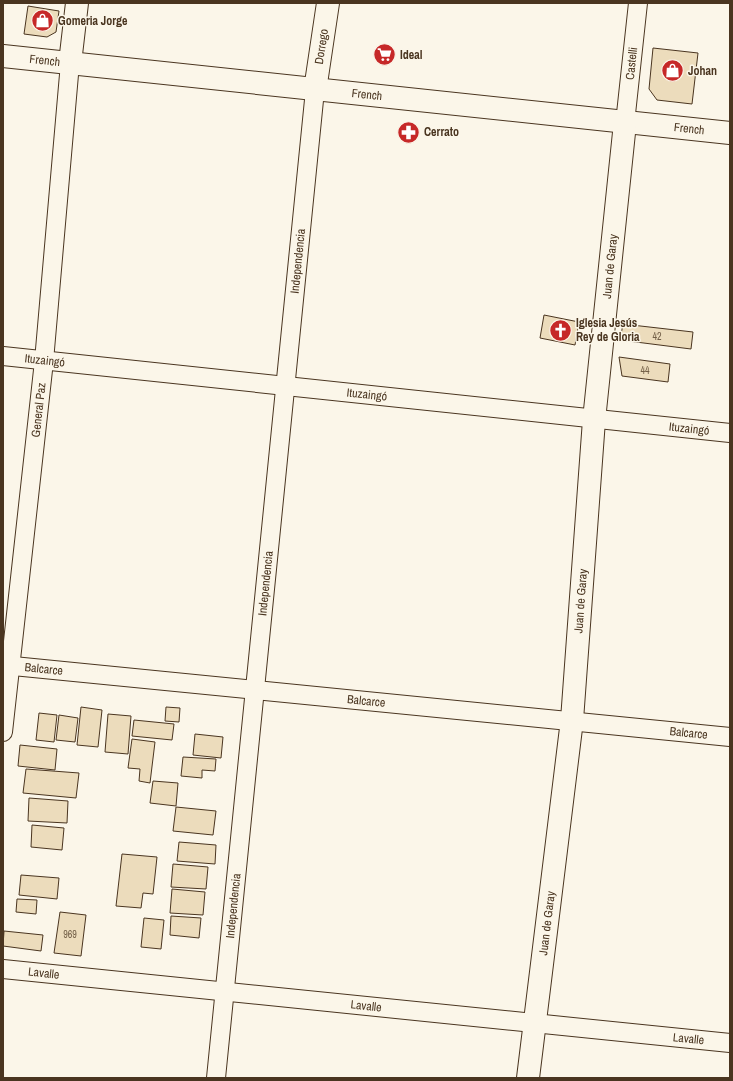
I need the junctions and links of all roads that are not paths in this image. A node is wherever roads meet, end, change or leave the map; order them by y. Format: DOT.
graph roads {
  1 [pos="77,3"];
  2 [pos="328,3"];
  3 [pos="638,3"];
  4 [pos="3,56"];
  5 [pos="70,63"];
  6 [pos="315,90"];
  7 [pos="624,124"];
  8 [pos="730,134"];
  9 [pos="3,356"];
  10 [pos="44,361"];
  11 [pos="284,386"];
  12 [pos="594,420"];
  13 [pos="730,434"];
  14 [pos="7,665"];
  15 [pos="255,689"];
  16 [pos="572,720"];
  17 [pos="3,732"];
  18 [pos="730,737"];
  19 [pos="3,969"];
  20 [pos="226,991"];
  21 [pos="535,1022"];
  22 [pos="730,1043"];
  23 [pos="216,1078"];
  24 [pos="528,1078"];
  1 -- 5 [label="street"];
  2 -- 6 [label="street, Dorrego"];
  3 -- 7 [label="street, Castelli"];
  4 -- 5 [label="street, French"];
  5 -- 6 [label="street, French"];
  5 -- 10 [label="street, General Paz"];
  6 -- 7 [label="street, French"];
  6 -- 11 [label="street, Independencia"];
  7 -- 8 [label="street, French"];
  7 -- 12 [label="street, Juan de Garay"];
  9 -- 10 [label="street, Ituzaingó"];
  10 -- 11 [label="street, Ituzaingó"];
  10 -- 14 [label="street, General Paz"];
  11 -- 12 [label="street, Ituzaingó"];
  11 -- 15 [label="street, Independencia"];
  12 -- 13 [label="street, Ituzaingó"];
  12 -- 16 [label="street, Juan de Garay"];
  14 -- 15 [label="street, Balcarce"];
  14 -- 17 [label="street, General Paz"];
  15 -- 16 [label="street, Balcarce"];
  15 -- 20 [label="street, Independencia"];
  16 -- 18 [label="street, Balcarce"];
  16 -- 21 [label="street, Juan de Garay"];
  19 -- 20 [label="street, Lavalle"];
  20 -- 21 [label="street, Lavalle"];
  20 -- 23 [label="street, Independencia"];
  21 -- 22 [label="street, Lavalle"];
  21 -- 24 [label="street, Juan de Garay"];
}
